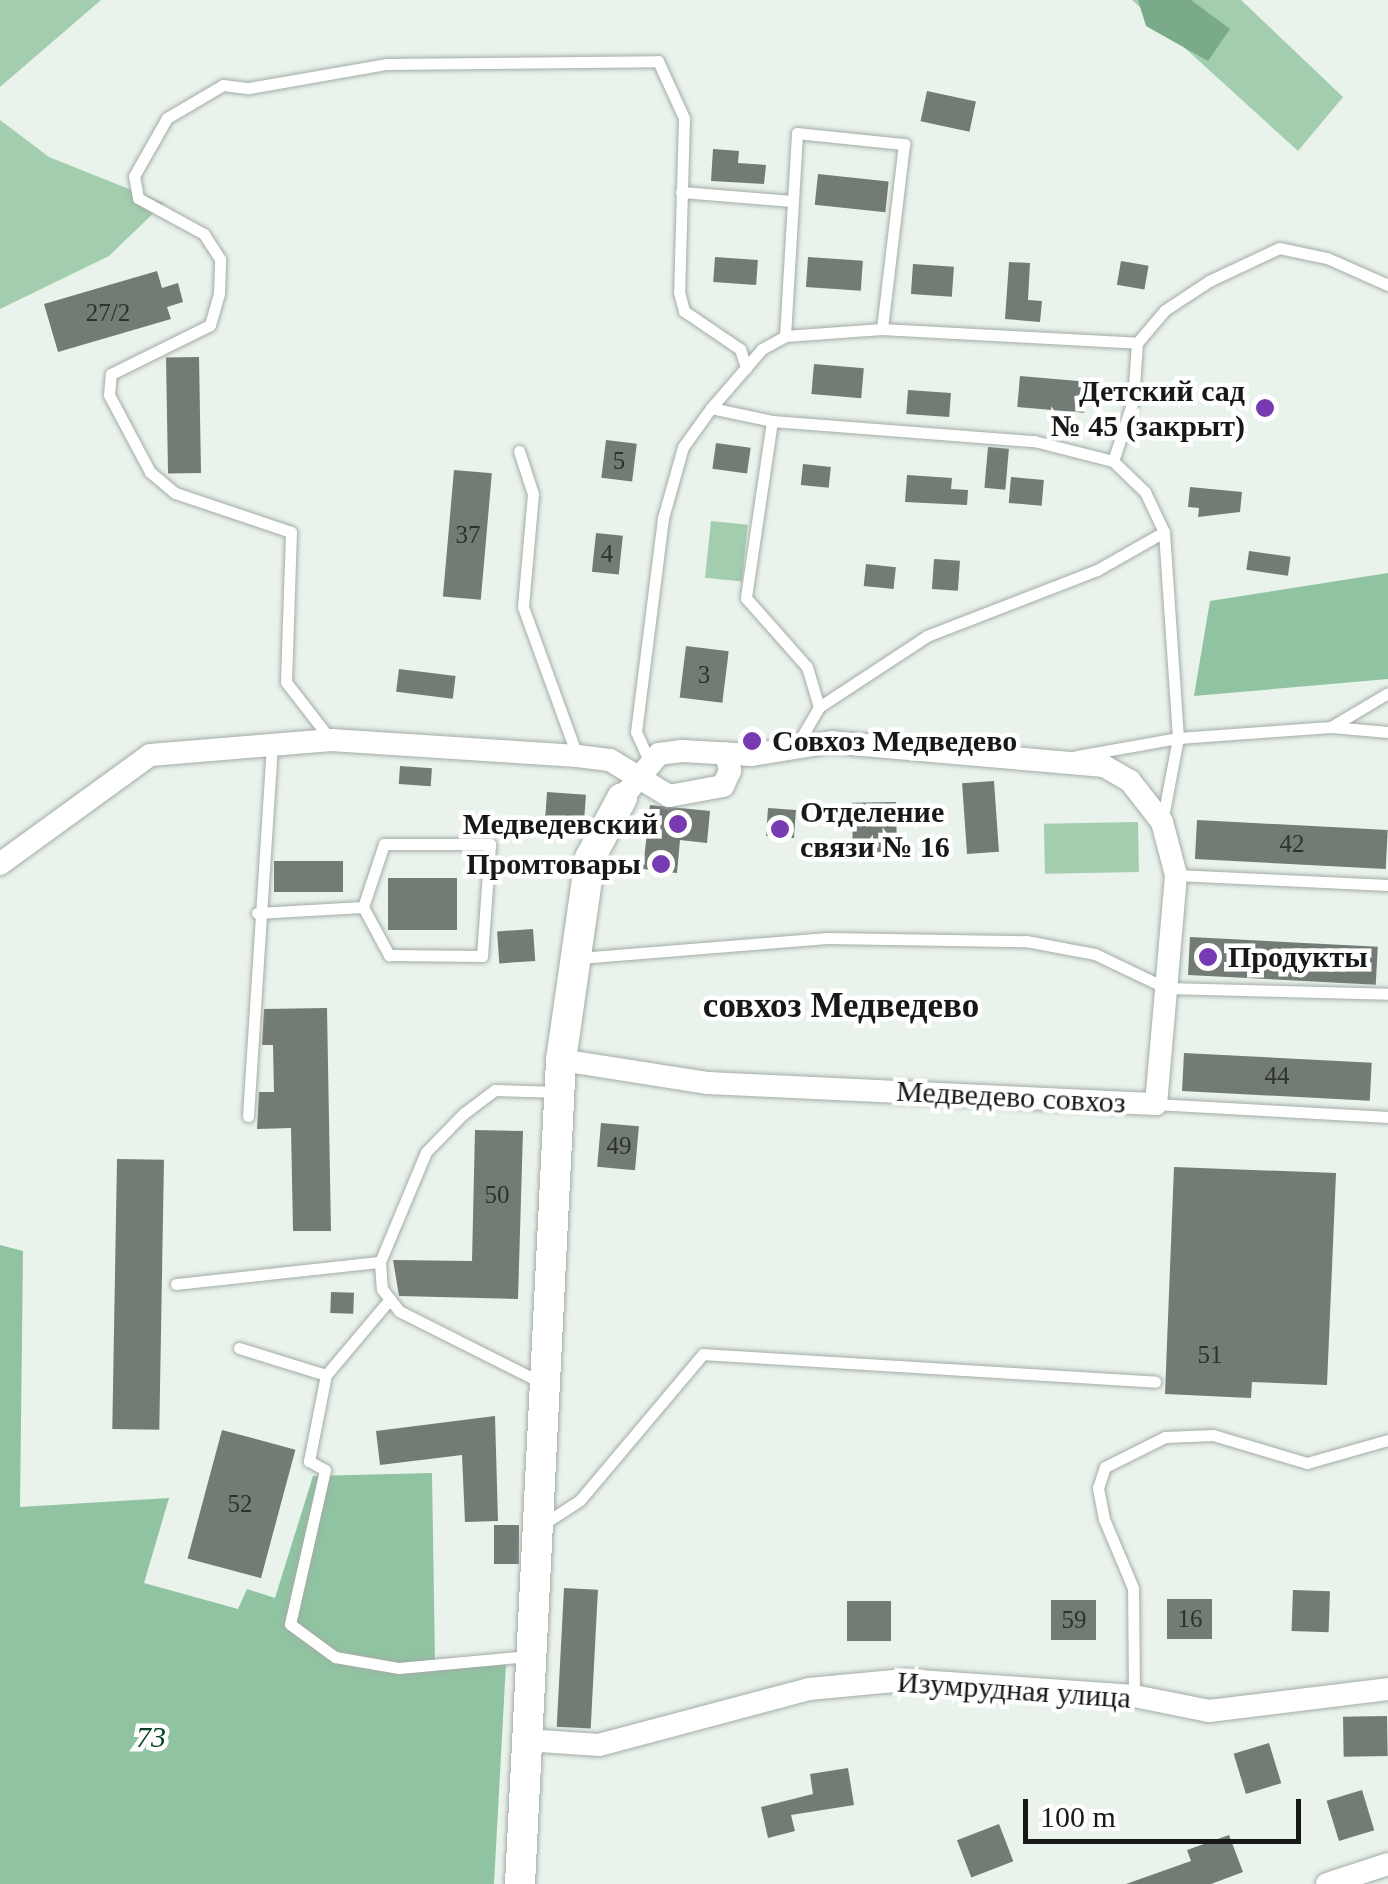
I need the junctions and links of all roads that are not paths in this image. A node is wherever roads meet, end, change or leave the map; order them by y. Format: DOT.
graph roads {
  1 [pos="681,192"];
  2 [pos="793,201"];
  3 [pos="1388,285"];
  4 [pos="882,329"];
  5 [pos="785,336"];
  6 [pos="1138,343"];
  7 [pos="746,368"];
  8 [pos="711,408"];
  9 [pos="772,421"];
  10 [pos="519,451"];
  11 [pos="1113,462"];
  12 [pos="1164,532"];
  13 [pos="1388,693"];
  14 [pos="820,708"];
  15 [pos="1331,727"];
  16 [pos="1388,732"];
  17 [pos="1178,738"];
  18 [pos="331,740"];
  19 [pos="272,743"];
  20 [pos="795,749"];
  21 [pos="726,753"];
  22 [pos="577,756"];
  23 [pos="1068,757"];
  24 [pos="636,779"];
  25 [pos="1162,822"];
  26 [pos="0,864"];
  27 [pos="1176,875"];
  28 [pos="1388,885"];
  29 [pos="363,907"];
  30 [pos="257,912"];
  31 [pos="570,959"];
  32 [pos="1166,988"];
  33 [pos="1388,994"];
  34 [pos="561,1060"];
  35 [pos="559,1092"];
  36 [pos="1156,1104"];
  37 [pos="248,1116"];
  38 [pos="1388,1116"];
  39 [pos="380,1262"];
  40 [pos="176,1284"];
  41 [pos="390,1300"];
  42 [pos="239,1348"];
  43 [pos="326,1375"];
  44 [pos="1155,1382"];
  45 [pos="542,1383"];
  46 [pos="1388,1440"];
  47 [pos="534,1530"];
  48 [pos="528,1656"];
  49 [pos="1388,1689"];
  50 [pos="1134,1696"];
  51 [pos="525,1740"];
  52 [pos="1388,1864"];
  53 [pos="520,1884"];
  54 [pos="1327,1884"];
  1 -- 2 [label="lane"];
  1 -- 7 [label="lane"];
  1 -- 18 [label="lane"];
  2 -- 4 [label="lane"];
  2 -- 5 [label="lane"];
  3 -- 6 [label="lane"];
  4 -- 5 [label="lane"];
  4 -- 6 [label="lane"];
  5 -- 7 [label="lane"];
  6 -- 11 [label="lane"];
  7 -- 8 [label="lane"];
  8 -- 9 [label="lane"];
  8 -- 24 [label="lane"];
  9 -- 11 [label="lane"];
  9 -- 14 [label="lane"];
  10 -- 22 [label="lane"];
  11 -- 12 [label="lane"];
  12 -- 14 [label="lane"];
  12 -- 17 [label="lane"];
  13 -- 15 [label="lane"];
  14 -- 20 [label="lane"];
  15 -- 16 [label="lane"];
  15 -- 17 [label="lane"];
  17 -- 23 [label="lane"];
  17 -- 25 [label="lane"];
  18 -- 19 [label="street"];
  18 -- 22 [label="street"];
  19 -- 26 [label="street"];
  19 -- 30 [label="lane"];
  20 -- 21 [label="street, Медведево совхоз"];
  20 -- 23 [label="street, Медведево совхоз"];
  21 -- 24 [label="street, Медведево совхоз"];
  21 -- 24 [label="street"];
  22 -- 24 [label="street"];
  23 -- 25 [label="street, Медведево совхоз"];
  24 -- 31 [label="street"];
  25 -- 27 [label="street, Медведево совхоз"];
  27 -- 28 [label="lane"];
  27 -- 32 [label="street, Медведево совхоз"];
  29 -- 29 [label="lane"];
  29 -- 30 [label="lane"];
  30 -- 37 [label="lane"];
  31 -- 32 [label="lane"];
  31 -- 34 [label="street"];
  32 -- 33 [label="lane"];
  32 -- 36 [label="street, Медведево совхоз"];
  34 -- 35 [label="street"];
  34 -- 36 [label="street, Медведево совхоз"];
  35 -- 39 [label="lane"];
  35 -- 45 [label="street"];
  36 -- 38 [label="lane"];
  39 -- 40 [label="lane"];
  39 -- 41 [label="lane"];
  41 -- 43 [label="lane"];
  41 -- 45 [label="lane"];
  42 -- 43 [label="lane"];
  43 -- 48 [label="lane"];
  44 -- 47 [label="lane"];
  45 -- 47 [label="street"];
  46 -- 50 [label="lane"];
  47 -- 48 [label="street"];
  48 -- 51 [label="street"];
  49 -- 50 [label="street, Изумрудная улица"];
  50 -- 51 [label="street, Изумрудная улица"];
  51 -- 53 [label="street"];
  52 -- 54 [label="street"];
}
